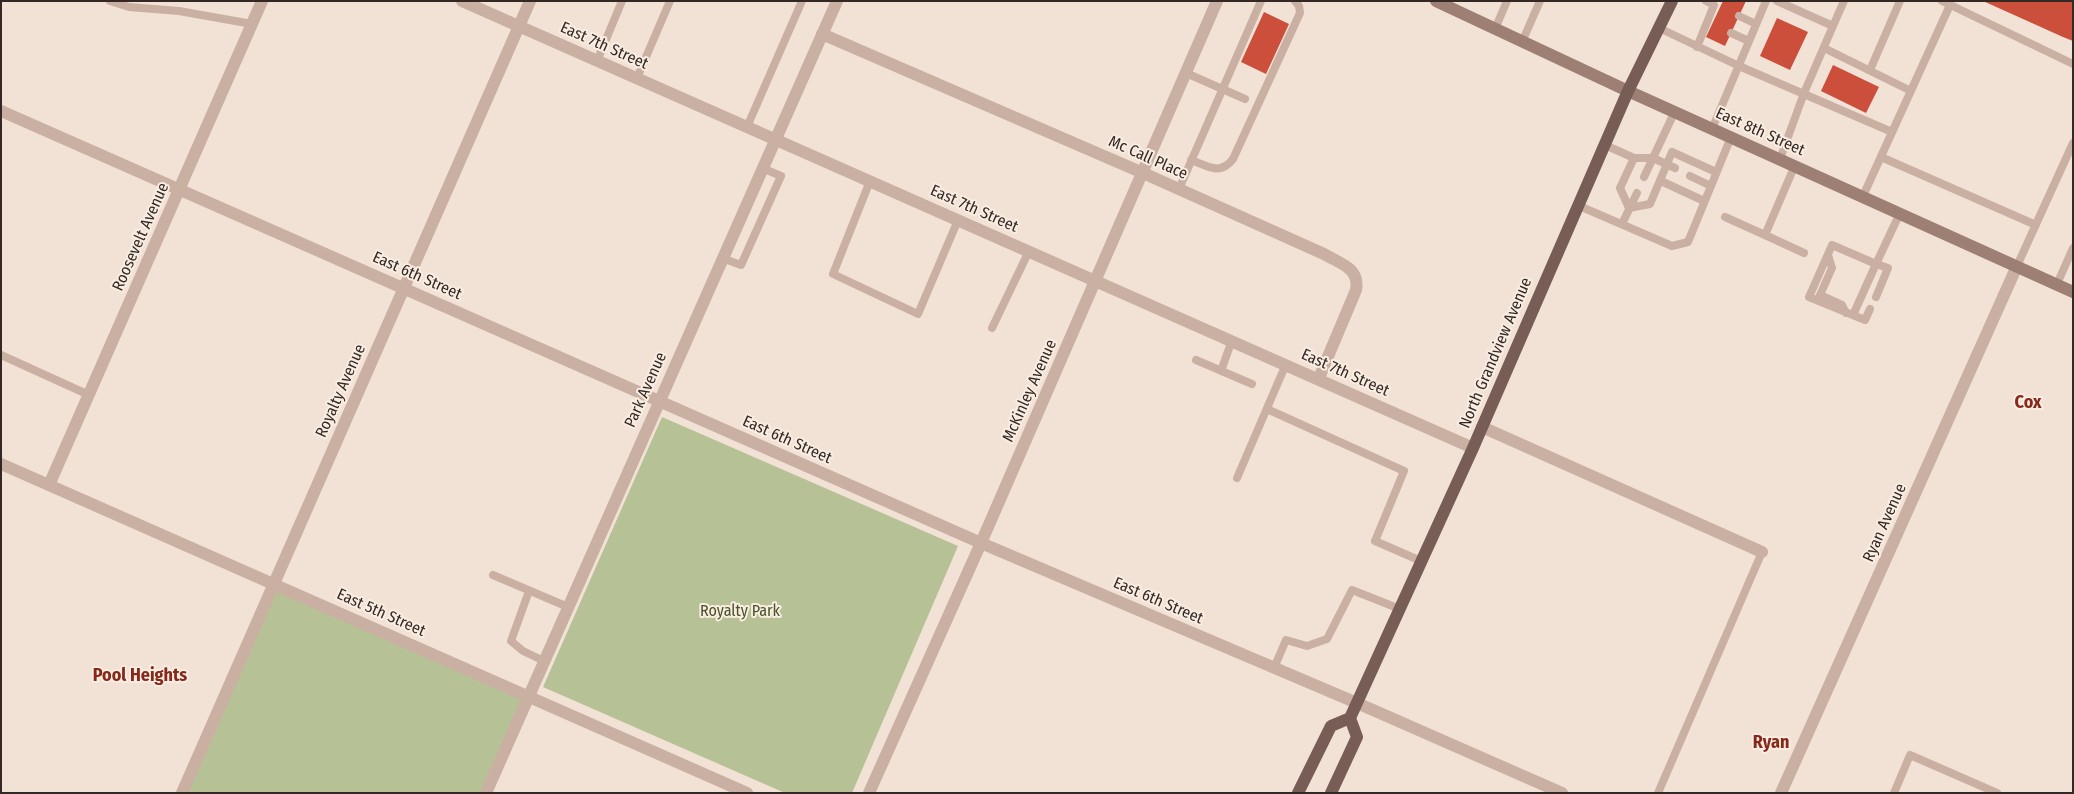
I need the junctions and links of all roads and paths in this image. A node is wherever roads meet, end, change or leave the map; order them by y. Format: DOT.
graph roads {
  1 [pos="110,1"];
  2 [pos="262,1"];
  3 [pos="462,1"];
  4 [pos="530,1"];
  5 [pos="622,1"];
  6 [pos="670,1"];
  7 [pos="802,1"];
  8 [pos="1217,1"];
  9 [pos="1261,1"];
  10 [pos="1295,1"];
  11 [pos="1436,1"];
  12 [pos="1507,1"];
  13 [pos="1540,1"];
  14 [pos="1672,1"];
  15 [pos="1706,1"];
  16 [pos="1766,1"];
  17 [pos="1777,1"];
  18 [pos="1844,1"];
  19 [pos="1900,1"];
  20 [pos="1942,1"];
  21 [pos="833,2"];
  22 [pos="1717,5"];
  23 [pos="1794,5"];
  24 [pos="1950,5"];
  25 [pos="1739,16"];
  26 [pos="252,24"];
  27 [pos="1756,24"];
  28 [pos="519,26"];
  29 [pos="1833,26"];
  30 [pos="1659,28"];
  31 [pos="1495,29"];
  32 [pos="1731,33"];
  33 [pos="822,34"];
  34 [pos="1749,41"];
  35 [pos="1522,42"];
  36 [pos="1697,47"];
  37 [pos="1824,48"];
  38 [pos="597,60"];
  39 [pos="2073,64"];
  40 [pos="1738,66"];
  41 [pos="1870,70"];
  42 [pos="1186,73"];
  43 [pos="637,78"];
  44 [pos="1222,89"];
  45 [pos="1628,91"];
  46 [pos="1911,91"];
  47 [pos="1804,93"];
  48 [pos="1245,99"];
  49 [pos="1,110"];
  50 [pos="1675,112"];
  51 [pos="747,127"];
  52 [pos="1712,129"];
  53 [pos="1892,132"];
  54 [pos="1731,137"];
  55 [pos="775,139"];
  56 [pos="1605,146"];
  57 [pos="2072,148"];
  58 [pos="1881,157"];
  59 [pos="1634,158"];
  60 [pos="1654,158"];
  61 [pos="1780,159"];
  62 [pos="1192,160"];
  63 [pos="1796,165"];
  64 [pos="1671,166"];
  65 [pos="762,168"];
  66 [pos="1716,172"];
  67 [pos="1143,173"];
  68 [pos="1690,176"];
  69 [pos="1644,177"];
  70 [pos="870,181"];
  71 [pos="1661,181"];
  72 [pos="1710,186"];
  73 [pos="1179,189"];
  74 [pos="180,190"];
  75 [pos="1636,193"];
  76 [pos="1863,196"];
  77 [pos="1704,201"];
  78 [pos="1577,205"];
  79 [pos="1629,208"];
  80 [pos="1900,213"];
  81 [pos="1725,217"];
  82 [pos="958,220"];
  83 [pos="1622,224"];
  84 [pos="2036,224"];
  85 [pos="1764,235"];
  86 [pos="2073,248"];
  87 [pos="1028,251"];
  88 [pos="1804,252"];
  89 [pos="722,258"];
  90 [pos="1876,264"];
  91 [pos="2018,266"];
  92 [pos="1096,281"];
  93 [pos="2057,284"];
  94 [pos="404,288"];
  95 [pos="2073,292"];
  96 [pos="1876,297"];
  97 [pos="1870,309"];
  98 [pos="1850,314"];
  99 [pos="992,328"];
  100 [pos="1232,340"];
  101 [pos="1,355"];
  102 [pos="1196,360"];
  103 [pos="1286,364"];
  104 [pos="1221,371"];
  105 [pos="1319,378"];
  106 [pos="1252,384"];
  107 [pos="88,395"];
  108 [pos="659,401"];
  109 [pos="1267,408"];
  110 [pos="1482,427"];
  111 [pos="1473,448"];
  112 [pos="1,464"];
  113 [pos="1237,478"];
  114 [pos="49,485"];
  115 [pos="981,543"];
  116 [pos="1762,552"];
  117 [pos="1421,561"];
  118 [pos="493,575"];
  119 [pos="274,584"];
  120 [pos="529,591"];
  121 [pos="568,607"];
  122 [pos="1400,609"];
  123 [pos="544,661"];
  124 [pos="1274,668"];
  125 [pos="528,696"];
  126 [pos="1357,703"];
  127 [pos="1350,718"];
  128 [pos="182,793"];
  129 [pos="486,793"];
  130 [pos="747,793"];
  131 [pos="869,793"];
  132 [pos="1298,793"];
  133 [pos="1331,793"];
  134 [pos="1562,793"];
  135 [pos="1658,793"];
  136 [pos="1781,793"];
  137 [pos="1894,793"];
  138 [pos="1997,793"];
  1 -- 26 [label="lane"];
  2 -- 26 [label="street, Roosevelt Avenue"];
  3 -- 28 [label="street, East 7th Street"];
  4 -- 28 [label="street, Royalty Avenue"];
  5 -- 38 [label="lane"];
  6 -- 43 [label="lane"];
  7 -- 51 [label="lane"];
  8 -- 42 [label="street, McKinley Avenue"];
  9 -- 44 [label="lane"];
  10 -- 62 [label="lane"];
  11 -- 31 [label="main road, East 8th Street"];
  12 -- 31 [label="lane"];
  13 -- 35 [label="lane"];
  14 -- 30 [label="main road, North Grandview Avenue"];
  15 -- 22 [label="lane"];
  16 -- 27 [label="lane"];
  17 -- 23 [label="lane"];
  18 -- 29 [label="lane"];
  19 -- 41 [label="lane"];
  20 -- 24 [label="lane"];
  21 -- 33 [label="street, Park Avenue"];
  22 -- 36 [label="lane"];
  23 -- 29 [label="lane"];
  24 -- 39 [label="lane"];
  24 -- 46 [label="lane"];
  25 -- 27 [label="lane"];
  26 -- 74 [label="street, Roosevelt Avenue"];
  27 -- 34 [label="lane"];
  28 -- 38 [label="street, East 7th Street"];
  28 -- 94 [label="street, Royalty Avenue"];
  29 -- 37 [label="lane"];
  30 -- 36 [label="lane"];
  30 -- 45 [label="main road, North Grandview Avenue"];
  31 -- 35 [label="main road, East 8th Street"];
  32 -- 34 [label="lane"];
  33 -- 55 [label="street, Park Avenue"];
  33 -- 67 [label="street, Mc Call Place"];
  34 -- 40 [label="lane"];
  35 -- 45 [label="main road, East 8th Street"];
  36 -- 40 [label="lane"];
  37 -- 41 [label="lane"];
  37 -- 47 [label="lane"];
  38 -- 43 [label="street, East 7th Street"];
  40 -- 47 [label="lane"];
  40 -- 52 [label="lane"];
  41 -- 46 [label="lane"];
  42 -- 44 [label="lane"];
  42 -- 67 [label="street, McKinley Avenue"];
  43 -- 51 [label="street, East 7th Street"];
  44 -- 48 [label="lane"];
  44 -- 62 [label="lane"];
  45 -- 50 [label="main road, East 8th Street"];
  45 -- 56 [label="main road, North Grandview Avenue"];
  46 -- 53 [label="lane"];
  47 -- 53 [label="lane"];
  47 -- 61 [label="lane"];
  49 -- 74 [label="street, East 6th Street"];
  50 -- 52 [label="main road, East 8th Street"];
  50 -- 60 [label="lane"];
  51 -- 55 [label="street, East 7th Street"];
  52 -- 54 [label="main road, East 8th Street"];
  53 -- 58 [label="lane"];
  54 -- 61 [label="main road, East 8th Street"];
  54 -- 66 [label="lane"];
  55 -- 65 [label="street, Park Avenue"];
  55 -- 70 [label="street, East 7th Street"];
  56 -- 59 [label="lane"];
  56 -- 78 [label="main road, North Grandview Avenue"];
  57 -- 84 [label="lane"];
  58 -- 76 [label="lane"];
  58 -- 84 [label="lane"];
  59 -- 60 [label="lane"];
  59 -- 79 [label="lane"];
  60 -- 64 [label="lane"];
  60 -- 69 [label="lane"];
  61 -- 63 [label="main road, East 8th Street"];
  62 -- 73 [label="lane"];
  63 -- 76 [label="main road, East 8th Street"];
  63 -- 85 [label="lane"];
  64 -- 66 [label="lane"];
  64 -- 71 [label="lane"];
  65 -- 89 [label="street, Park Avenue"];
  65 -- 89 [label="lane"];
  66 -- 72 [label="lane"];
  67 -- 73 [label="street, Mc Call Place"];
  67 -- 92 [label="street, McKinley Avenue"];
  68 -- 72 [label="lane"];
  70 -- 82 [label="street, East 7th Street"];
  70 -- 82 [label="lane"];
  71 -- 77 [label="lane"];
  71 -- 79 [label="lane"];
  72 -- 77 [label="lane"];
  73 -- 105 [label="street, Mc Call Place"];
  74 -- 94 [label="street, East 6th Street"];
  74 -- 107 [label="street, Roosevelt Avenue"];
  75 -- 79 [label="lane"];
  76 -- 80 [label="main road, East 8th Street"];
  77 -- 83 [label="lane"];
  78 -- 83 [label="lane"];
  78 -- 110 [label="main road, North Grandview Avenue"];
  79 -- 83 [label="lane"];
  80 -- 90 [label="lane"];
  80 -- 91 [label="main road, East 8th Street"];
  81 -- 85 [label="lane"];
  82 -- 87 [label="street, East 7th Street"];
  84 -- 91 [label="lane"];
  85 -- 88 [label="lane"];
  86 -- 93 [label="lane"];
  87 -- 92 [label="street, East 7th Street"];
  87 -- 99 [label="lane"];
  89 -- 108 [label="street, Park Avenue"];
  90 -- 96 [label="lane"];
  90 -- 98 [label="lane"];
  90 -- 98 [label="lane"];
  91 -- 93 [label="main road, East 8th Street"];
  91 -- 136 [label="street, Ryan Avenue"];
  92 -- 100 [label="street, East 7th Street"];
  92 -- 115 [label="street, McKinley Avenue"];
  93 -- 95 [label="main road, East 8th Street"];
  94 -- 108 [label="street, East 6th Street"];
  94 -- 119 [label="street, Royalty Avenue"];
  97 -- 98 [label="lane"];
  100 -- 103 [label="street, East 7th Street"];
  100 -- 104 [label="lane"];
  101 -- 107 [label="lane"];
  102 -- 104 [label="lane"];
  103 -- 105 [label="street, East 7th Street"];
  103 -- 109 [label="lane"];
  104 -- 106 [label="lane"];
  105 -- 111 [label="street, East 7th Street"];
  107 -- 114 [label="street, Roosevelt Avenue"];
  108 -- 115 [label="street, East 6th Street"];
  108 -- 121 [label="street, Park Avenue"];
  109 -- 113 [label="lane"];
  109 -- 117 [label="lane"];
  110 -- 111 [label="main road, North Grandview Avenue"];
  110 -- 116 [label="street"];
  111 -- 117 [label="main road, North Grandview Avenue"];
  112 -- 114 [label="street, East 5th Street"];
  114 -- 119 [label="street, East 5th Street"];
  115 -- 124 [label="street, East 6th Street"];
  115 -- 131 [label="street, McKinley Avenue"];
  116 -- 135 [label="lane"];
  117 -- 122 [label="main road, North Grandview Avenue"];
  118 -- 120 [label="lane"];
  119 -- 125 [label="street, East 5th Street"];
  119 -- 128 [label="street, Royalty Avenue"];
  120 -- 121 [label="lane"];
  120 -- 123 [label="lane"];
  121 -- 123 [label="street, Park Avenue"];
  122 -- 124 [label="lane"];
  122 -- 126 [label="main road, North Grandview Avenue"];
  123 -- 125 [label="street, Park Avenue"];
  124 -- 126 [label="street, East 6th Street"];
  125 -- 129 [label="street, Park Avenue"];
  125 -- 130 [label="street, East 5th Street"];
  126 -- 127 [label="main road, North Grandview Avenue"];
  126 -- 134 [label="street, East 6th Street"];
  127 -- 132 [label="main road"];
  127 -- 133 [label="main road"];
  137 -- 138 [label="lane"];
}
